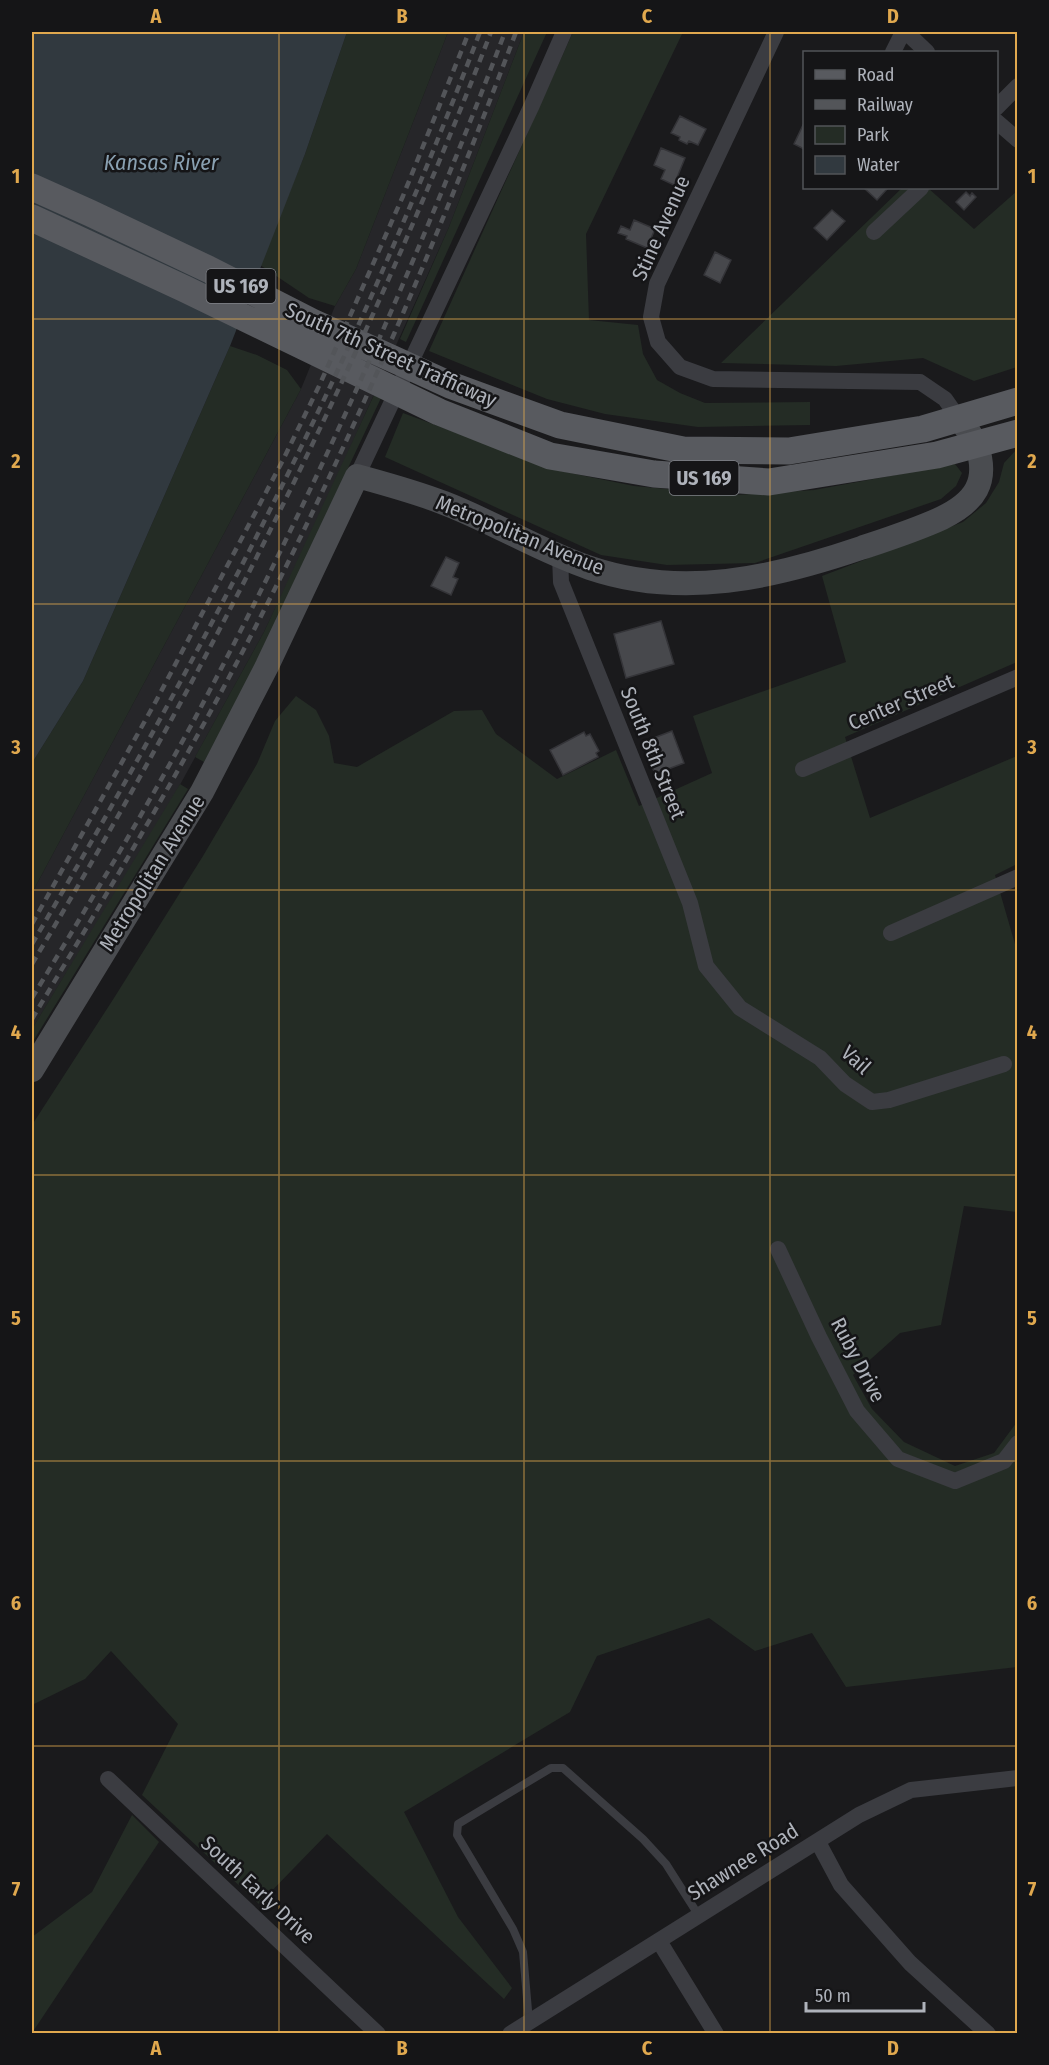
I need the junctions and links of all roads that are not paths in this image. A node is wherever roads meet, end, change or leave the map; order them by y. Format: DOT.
graph roads {
  1 [pos="564,32"];
  2 [pos="776,32"];
  3 [pos="905,32"];
  4 [pos="894,51"];
  5 [pos="926,51"];
  6 [pos="1017,86"];
  7 [pos="998,106"];
  8 [pos="998,123"];
  9 [pos="1017,140"];
  10 [pos="32,187"];
  11 [pos="920,189"];
  12 [pos="32,218"];
  13 [pos="874,232"];
  14 [pos="1017,401"];
  15 [pos="959,419"];
  16 [pos="1017,433"];
  17 [pos="976,444"];
  18 [pos="357,476"];
  19 [pos="560,556"];
  20 [pos="1017,677"];
  21 [pos="803,769"];
  22 [pos="1017,877"];
  23 [pos="891,933"];
  24 [pos="706,966"];
  25 [pos="1004,1064"];
  26 [pos="32,1070"];
  27 [pos="778,1249"];
  28 [pos="1017,1443"];
  29 [pos="1017,1778"];
  30 [pos="108,1779"];
  31 [pos="818,1842"];
  32 [pos="699,1916"];
  33 [pos="659,1941"];
  34 [pos="528,2022"];
  35 [pos="378,2034"];
  36 [pos="510,2034"];
  37 [pos="716,2034"];
  38 [pos="988,2034"];
  1 -- 18 [label="street, Metropolitan Avenue"];
  2 -- 15 [label="street, Stine Avenue"];
  3 -- 4 [label="street"];
  3 -- 5 [label="street"];
  6 -- 7 [label="street"];
  8 -- 9 [label="street"];
  10 -- 15 [label="main road, South 7th Street Trafficway / US 169"];
  11 -- 13 [label="street"];
  12 -- 17 [label="main road, South 7th Street Trafficway / US 169"];
  14 -- 15 [label="main road, South 7th Street Trafficway / US 169"];
  15 -- 17 [label="main road"];
  16 -- 17 [label="main road, South 7th Street Trafficway / US 169"];
  17 -- 19 [label="main road, Metropolitan Avenue"];
  18 -- 19 [label="main road, Metropolitan Avenue"];
  18 -- 26 [label="main road, Metropolitan Avenue"];
  19 -- 24 [label="street, South 8th Street"];
  20 -- 21 [label="street, Center Street"];
  22 -- 23 [label="street"];
  24 -- 25 [label="street, Vail"];
  27 -- 28 [label="street, Ruby Drive"];
  29 -- 31 [label="street, Shawnee Road"];
  30 -- 35 [label="street, South Early Drive"];
  31 -- 32 [label="street, Shawnee Road"];
  31 -- 38 [label="street"];
  32 -- 33 [label="street, Shawnee Road"];
  32 -- 34 [label="lane"];
  33 -- 34 [label="street, Shawnee Road"];
  33 -- 37 [label="street"];
  34 -- 36 [label="street, Shawnee Road"];
}
